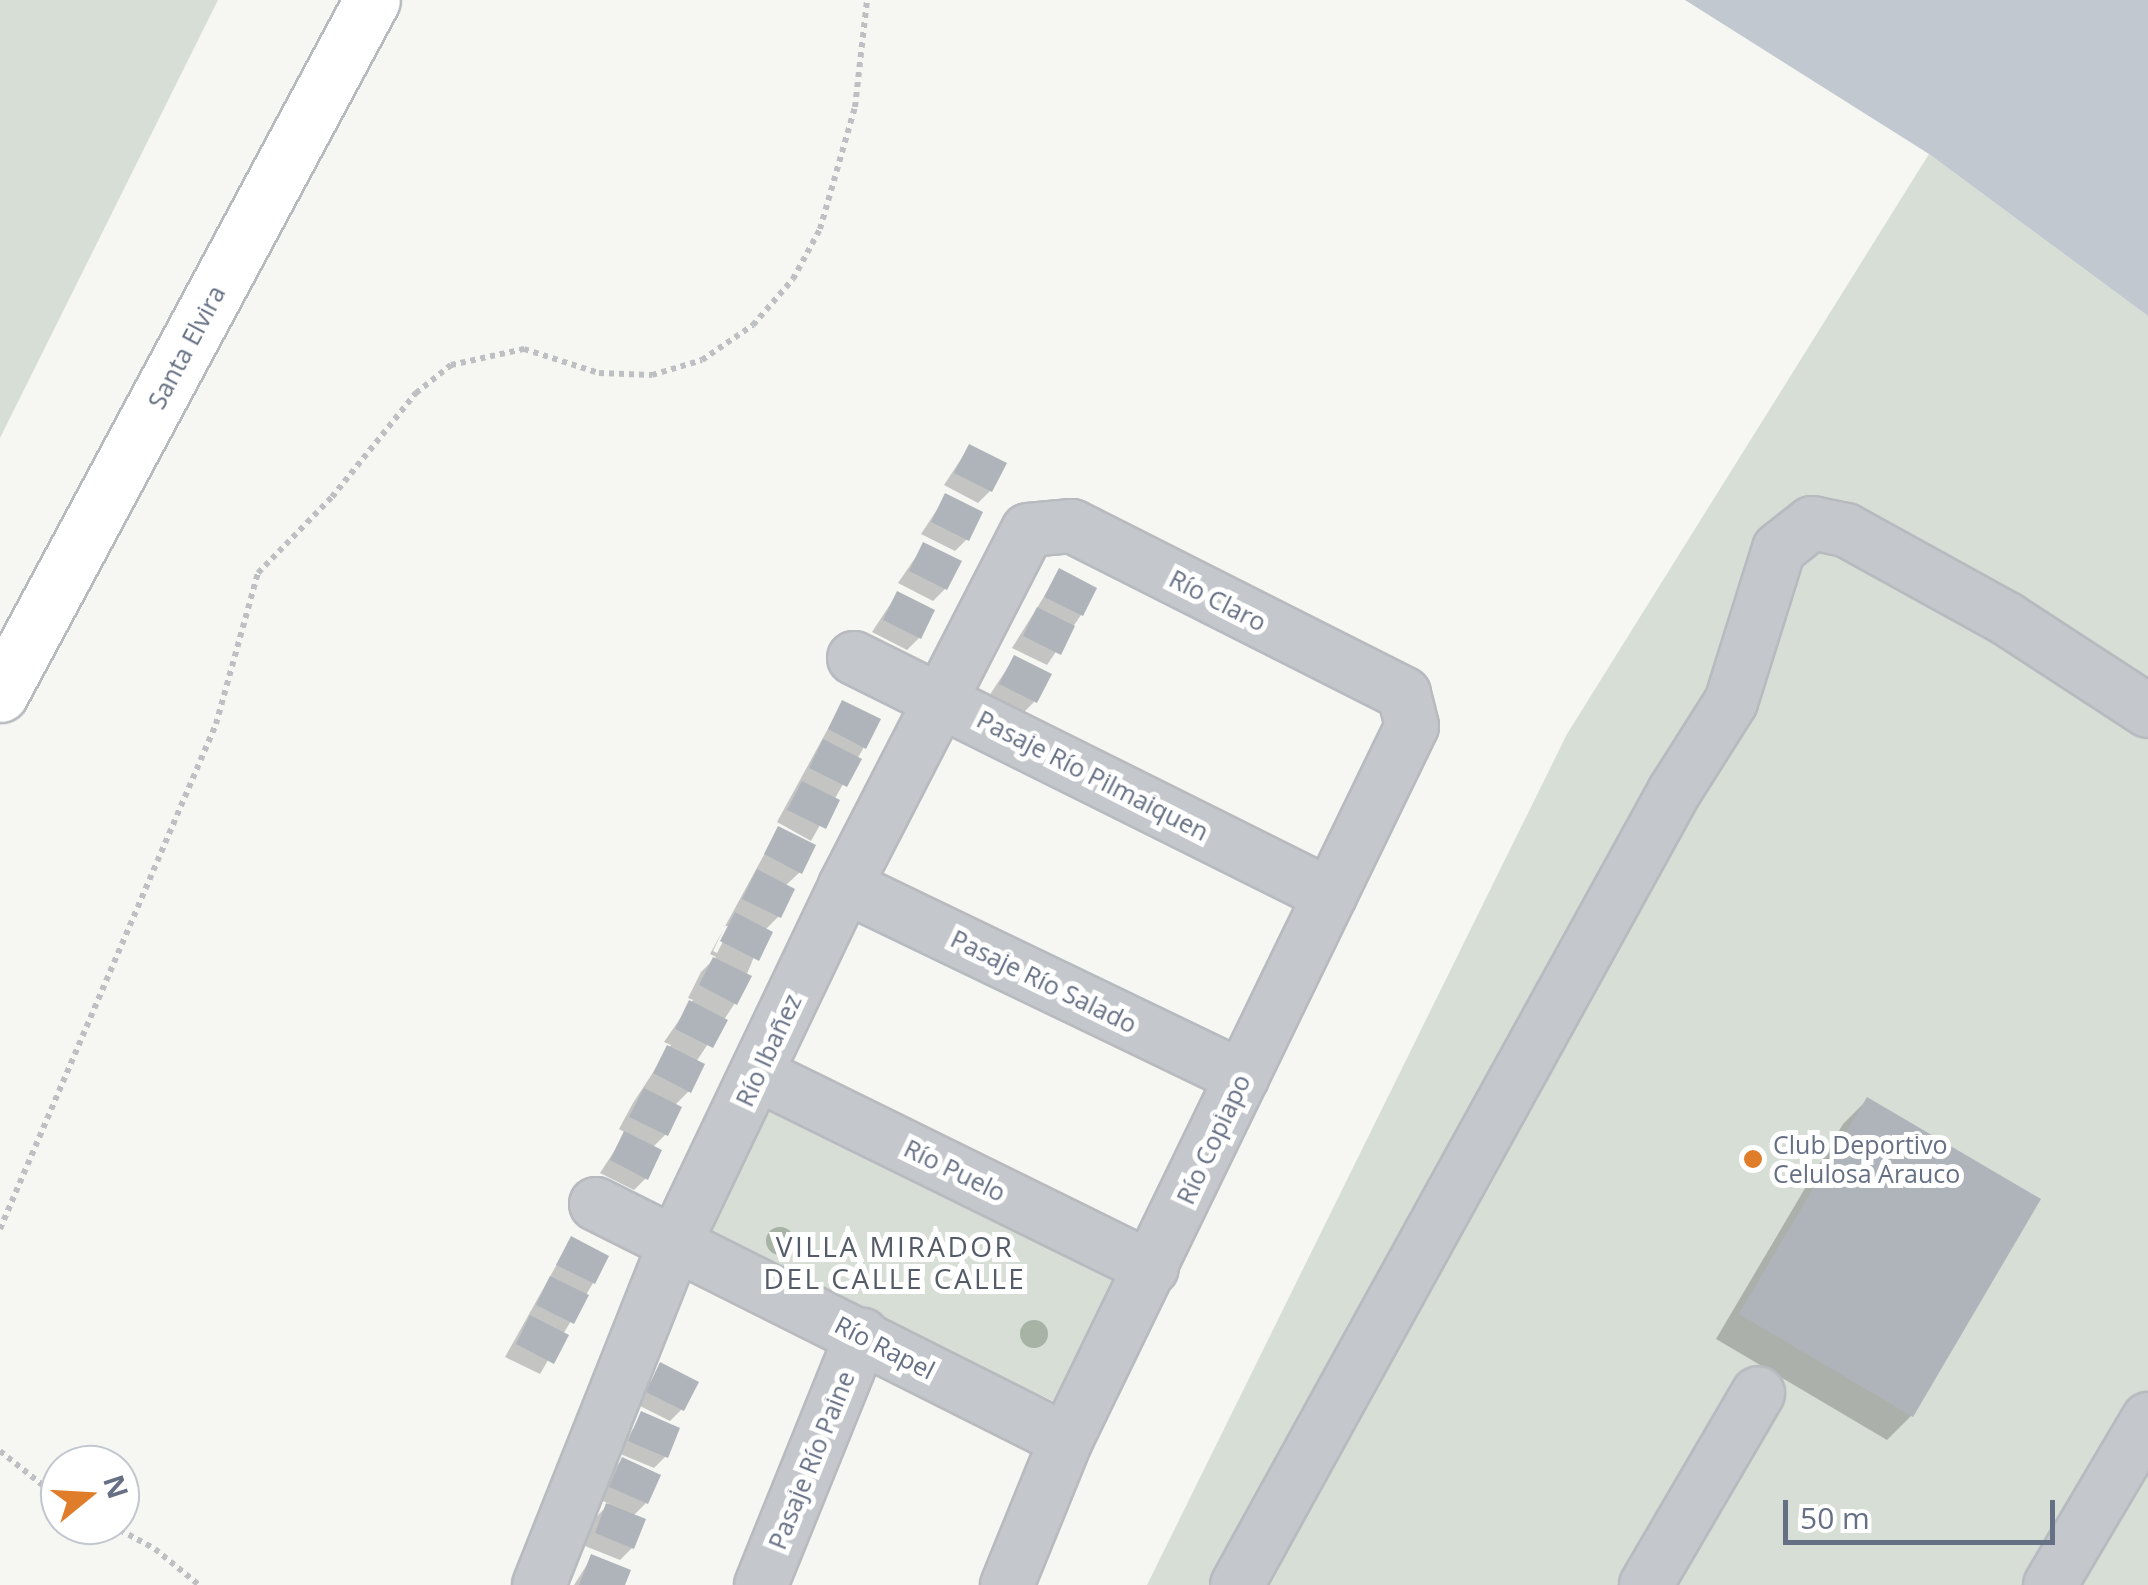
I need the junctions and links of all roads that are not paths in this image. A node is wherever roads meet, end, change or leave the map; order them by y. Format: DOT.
graph roads {
  1 [pos="372,0"];
  2 [pos="1028,530"];
  3 [pos="854,658"];
  4 [pos="0,694"];
  5 [pos="1404,694"];
  6 [pos="942,701"];
  7 [pos="2148,711"];
  8 [pos="845,886"];
  9 [pos="1330,895"];
  10 [pos="758,1074"];
  11 [pos="1242,1077"];
  12 [pos="596,1204"];
  13 [pos="676,1241"];
  14 [pos="1152,1268"];
  15 [pos="862,1335"];
  16 [pos="1758,1394"];
  17 [pos="2148,1419"];
  18 [pos="1066,1440"];
  19 [pos="539,1585"];
  20 [pos="761,1585"];
  21 [pos="1007,1585"];
  22 [pos="1237,1585"];
  23 [pos="1646,1585"];
  24 [pos="2050,1585"];
  1 -- 4 [label="main road, Santa Elvira"];
  2 -- 5 [label="street, Río Claro"];
  2 -- 6 [label="street, Río Ibañez"];
  3 -- 6 [label="street, Pasaje Río Pilmaiquen"];
  5 -- 9 [label="street, Río Copiapo"];
  6 -- 8 [label="street, Río Ibañez"];
  6 -- 9 [label="street, Pasaje Río Pilmaiquen"];
  7 -- 22 [label="street"];
  8 -- 10 [label="street, Río Ibañez"];
  8 -- 11 [label="street, Pasaje Río Salado"];
  9 -- 11 [label="street, Río Copiapo"];
  10 -- 13 [label="street, Río Ibañez"];
  10 -- 14 [label="street, Río Puelo"];
  11 -- 14 [label="street, Río Copiapo"];
  12 -- 13 [label="street, Río Rapel"];
  13 -- 15 [label="street, Río Rapel"];
  13 -- 19 [label="street, Río Ibañez"];
  14 -- 18 [label="street, Río Copiapo"];
  15 -- 18 [label="street, Río Rapel"];
  15 -- 20 [label="street, Pasaje Río Paine"];
  16 -- 23 [label="street"];
  17 -- 24 [label="street"];
  18 -- 21 [label="street, Río Copiapo"];
}
